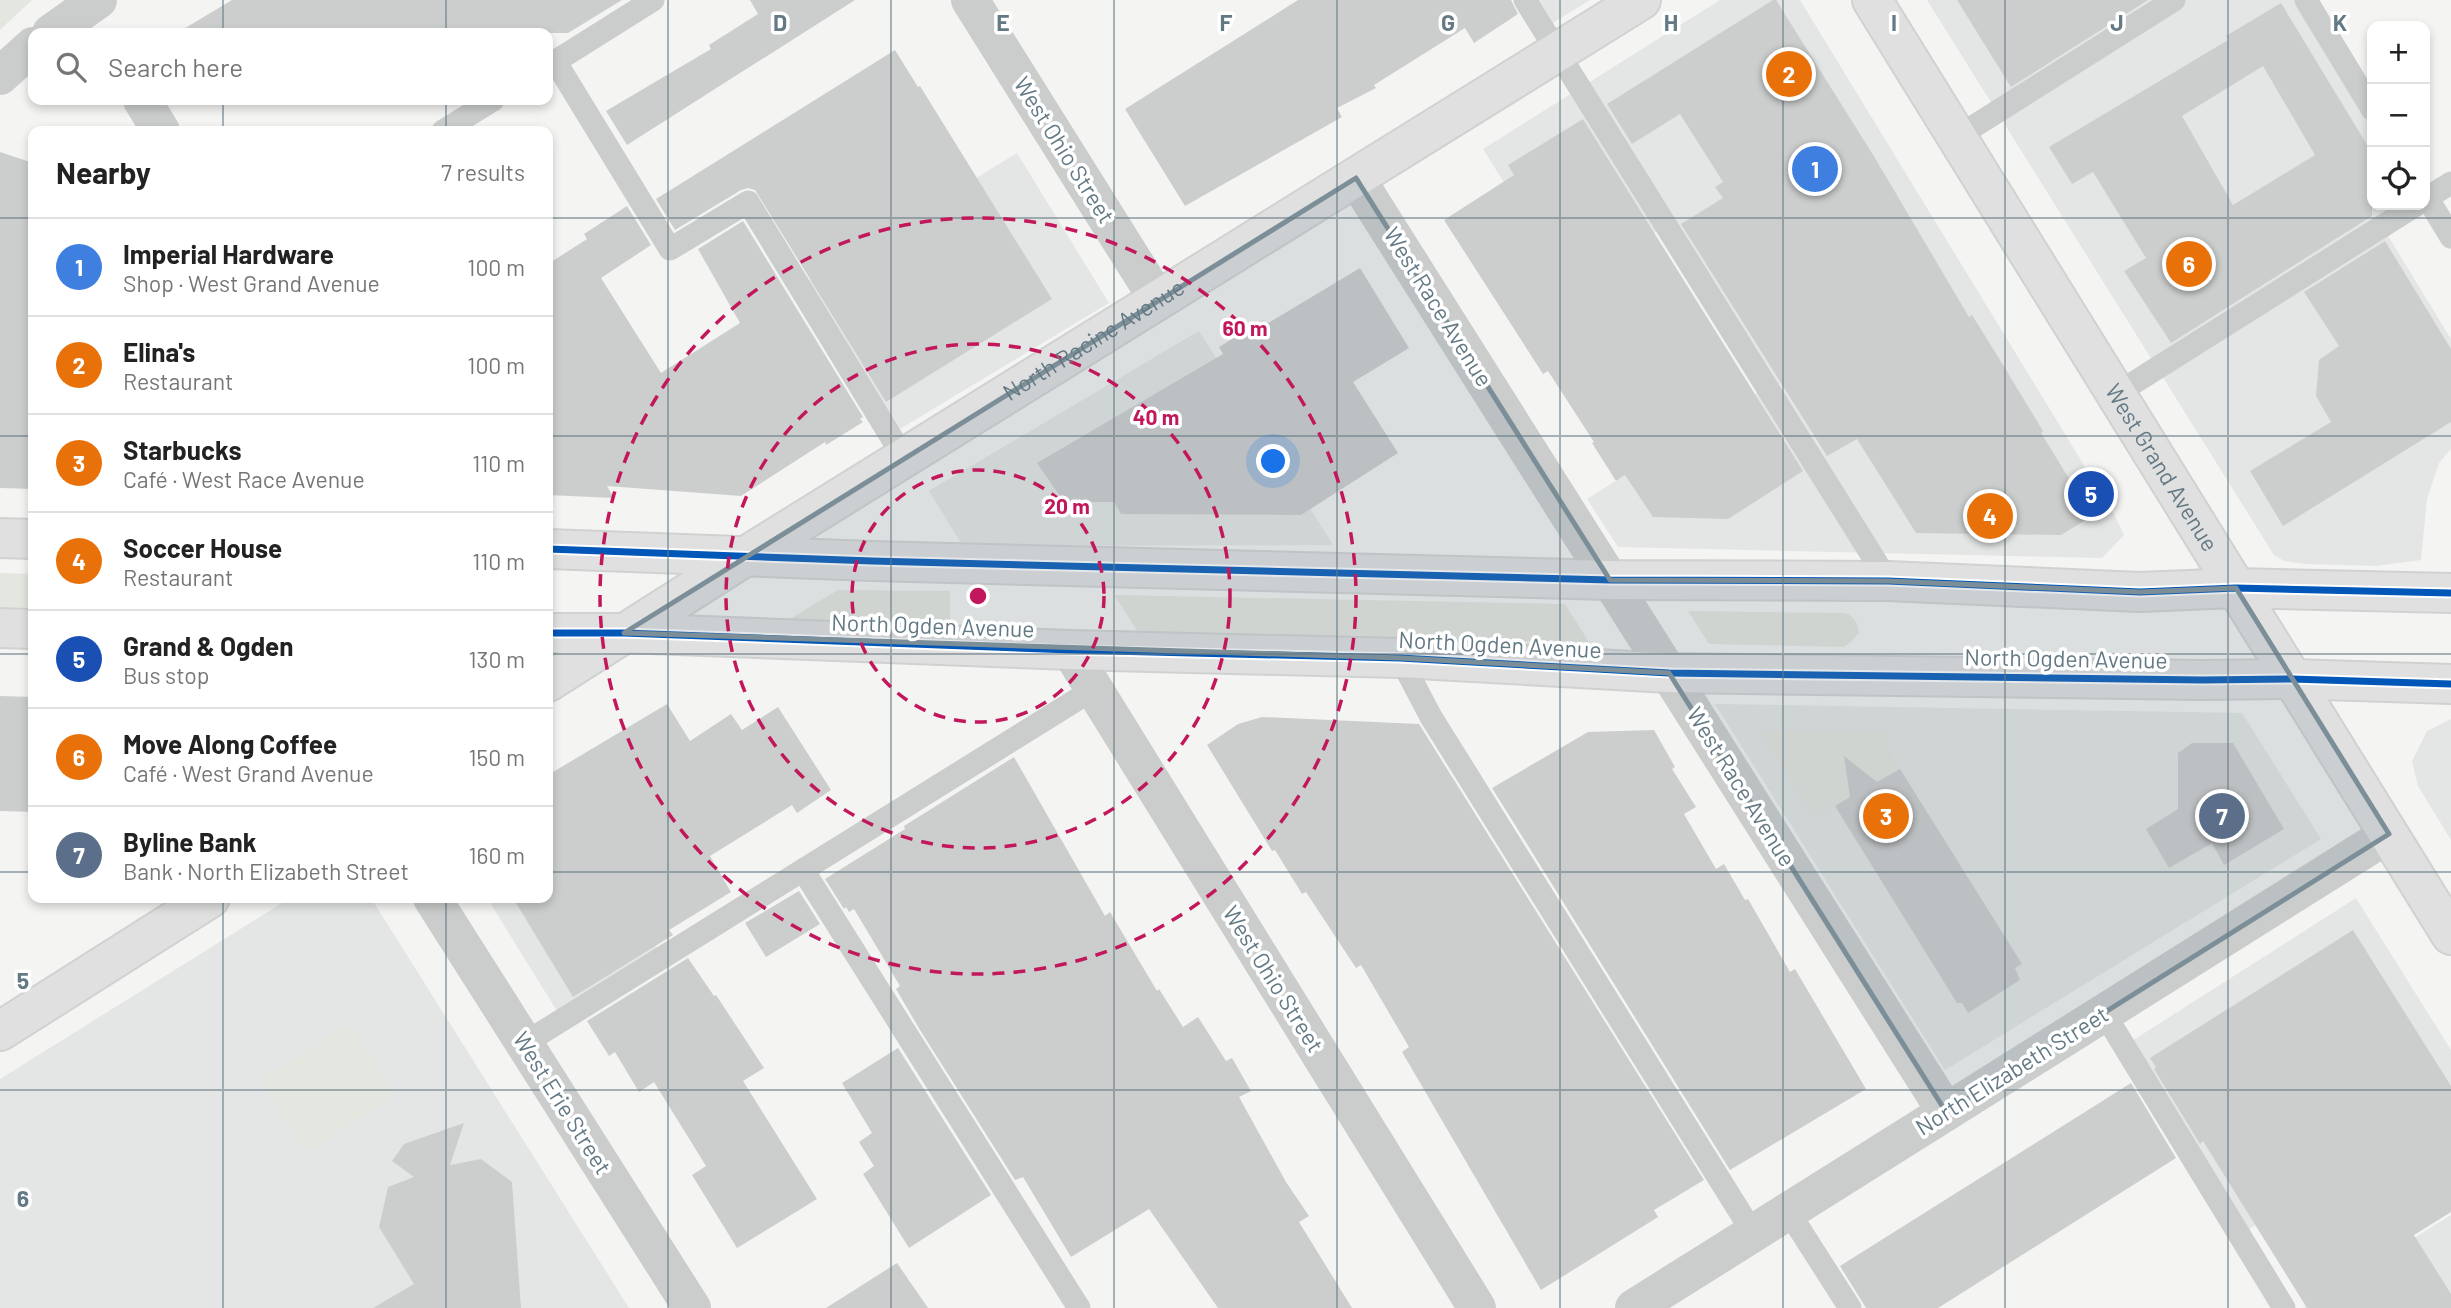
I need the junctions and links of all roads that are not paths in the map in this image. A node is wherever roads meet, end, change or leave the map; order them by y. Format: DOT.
graph roads {
  1 [pos="653,0"];
  2 [pos="970,0"];
  3 [pos="1525,0"];
  4 [pos="1642,0"];
  5 [pos="1872,0"];
  6 [pos="2306,0"];
  7 [pos="2171,1"];
  8 [pos="95,14"];
  9 [pos="63,28"];
  10 [pos="28,51"];
  11 [pos="1557,52"];
  12 [pos="553,62"];
  13 [pos="553,66"];
  14 [pos="0,76"];
  15 [pos="2367,101"];
  16 [pos="145,105"];
  17 [pos="485,105"];
  18 [pos="158,126"];
  19 [pos="451,126"];
  20 [pos="1957,137"];
  21 [pos="1356,178"];
  22 [pos="2451,183"];
  23 [pos="2430,195"];
  24 [pos="2430,208"];
  25 [pos="2406,210"];
  26 [pos="2451,237"];
  27 [pos="1158,300"];
  28 [pos="2116,394"];
  29 [pos="904,458"];
  30 [pos="0,538"];
  31 [pos="28,539"];
  32 [pos="553,549"];
  33 [pos="746,556"];
  34 [pos="1610,580"];
  35 [pos="1888,581"];
  36 [pos="2236,588"];
  37 [pos="2451,593"];
  38 [pos="0,628"];
  39 [pos="28,629"];
  40 [pos="553,633"];
  41 [pos="624,633"];
  42 [pos="1070,650"];
  43 [pos="1400,658"];
  44 [pos="1669,673"];
  45 [pos="553,679"];
  46 [pos="2292,679"];
  47 [pos="2451,684"];
  48 [pos="1094,689"];
  49 [pos="2389,834"];
  50 [pos="803,870"];
  51 [pos="202,903"];
  52 [pos="435,903"];
  53 [pos="2451,935"];
  54 [pos="2104,1013"];
  55 [pos="0,1031"];
  56 [pos="525,1043"];
  57 [pos="1946,1112"];
  58 [pos="1788,1211"];
  59 [pos="1754,1233"];
  60 [pos="692,1308"];
  61 [pos="1079,1308"];
  62 [pos="1477,1308"];
  63 [pos="1634,1308"];
  64 [pos="1850,1308"];
  65 [pos="2284,1308"];
  1 -- 12 [label="lane"];
  2 -- 27 [label="street, West Ohio Street"];
  3 -- 11 [label="lane"];
  4 -- 11 [label="main road, North Racine Avenue"];
  5 -- 20 [label="main road, West Grand Avenue"];
  6 -- 15 [label="lane"];
  7 -- 20 [label="lane"];
  8 -- 9 [label="street"];
  10 -- 14 [label="street"];
  11 -- 21 [label="main road, North Racine Avenue"];
  11 -- 35 [label="lane"];
  13 -- 29 [label="lane"];
  16 -- 18 [label="street"];
  17 -- 19 [label="lane"];
  20 -- 28 [label="main road, West Grand Avenue"];
  21 -- 27 [label="main road, North Racine Avenue"];
  21 -- 34 [label="street, West Race Avenue"];
  22 -- 23 [label="lane"];
  24 -- 26 [label="lane"];
  25 -- 28 [label="lane"];
  27 -- 29 [label="main road, North Racine Avenue"];
  28 -- 36 [label="main road, West Grand Avenue"];
  29 -- 33 [label="main road, North Racine Avenue"];
  30 -- 31 [label="main road"];
  32 -- 33 [label="main road"];
  33 -- 34 [label="main road"];
  33 -- 41 [label="main road, North Racine Avenue"];
  34 -- 35 [label="main road"];
  34 -- 44 [label="street, West Race Avenue"];
  35 -- 36 [label="main road"];
  36 -- 37 [label="main road"];
  36 -- 46 [label="main road, West Grand Avenue"];
  38 -- 39 [label="main road"];
  40 -- 41 [label="main road, North Ogden Avenue"];
  41 -- 42 [label="main road, North Ogden Avenue"];
  41 -- 45 [label="main road, North Racine Avenue"];
  42 -- 43 [label="main road, North Ogden Avenue"];
  42 -- 48 [label="street, West Ohio Street"];
  43 -- 44 [label="main road, North Ogden Avenue"];
  43 -- 59 [label="lane"];
  44 -- 46 [label="main road, North Ogden Avenue"];
  44 -- 57 [label="street, West Race Avenue"];
  46 -- 47 [label="main road, North Ogden Avenue"];
  46 -- 49 [label="main road, West Grand Avenue"];
  48 -- 50 [label="lane"];
  48 -- 62 [label="street, West Ohio Street"];
  49 -- 53 [label="main road, West Grand Avenue"];
  49 -- 54 [label="street, North Elizabeth Street"];
  50 -- 56 [label="lane"];
  50 -- 61 [label="lane"];
  51 -- 55 [label="main road"];
  52 -- 56 [label="street, West Erie Street"];
  54 -- 57 [label="street, North Elizabeth Street"];
  54 -- 65 [label="lane"];
  56 -- 60 [label="street, West Erie Street"];
  57 -- 58 [label="street, North Elizabeth Street"];
  58 -- 59 [label="street, North Elizabeth Street"];
  58 -- 64 [label="lane"];
  59 -- 63 [label="street, North Elizabeth Street"];
}
